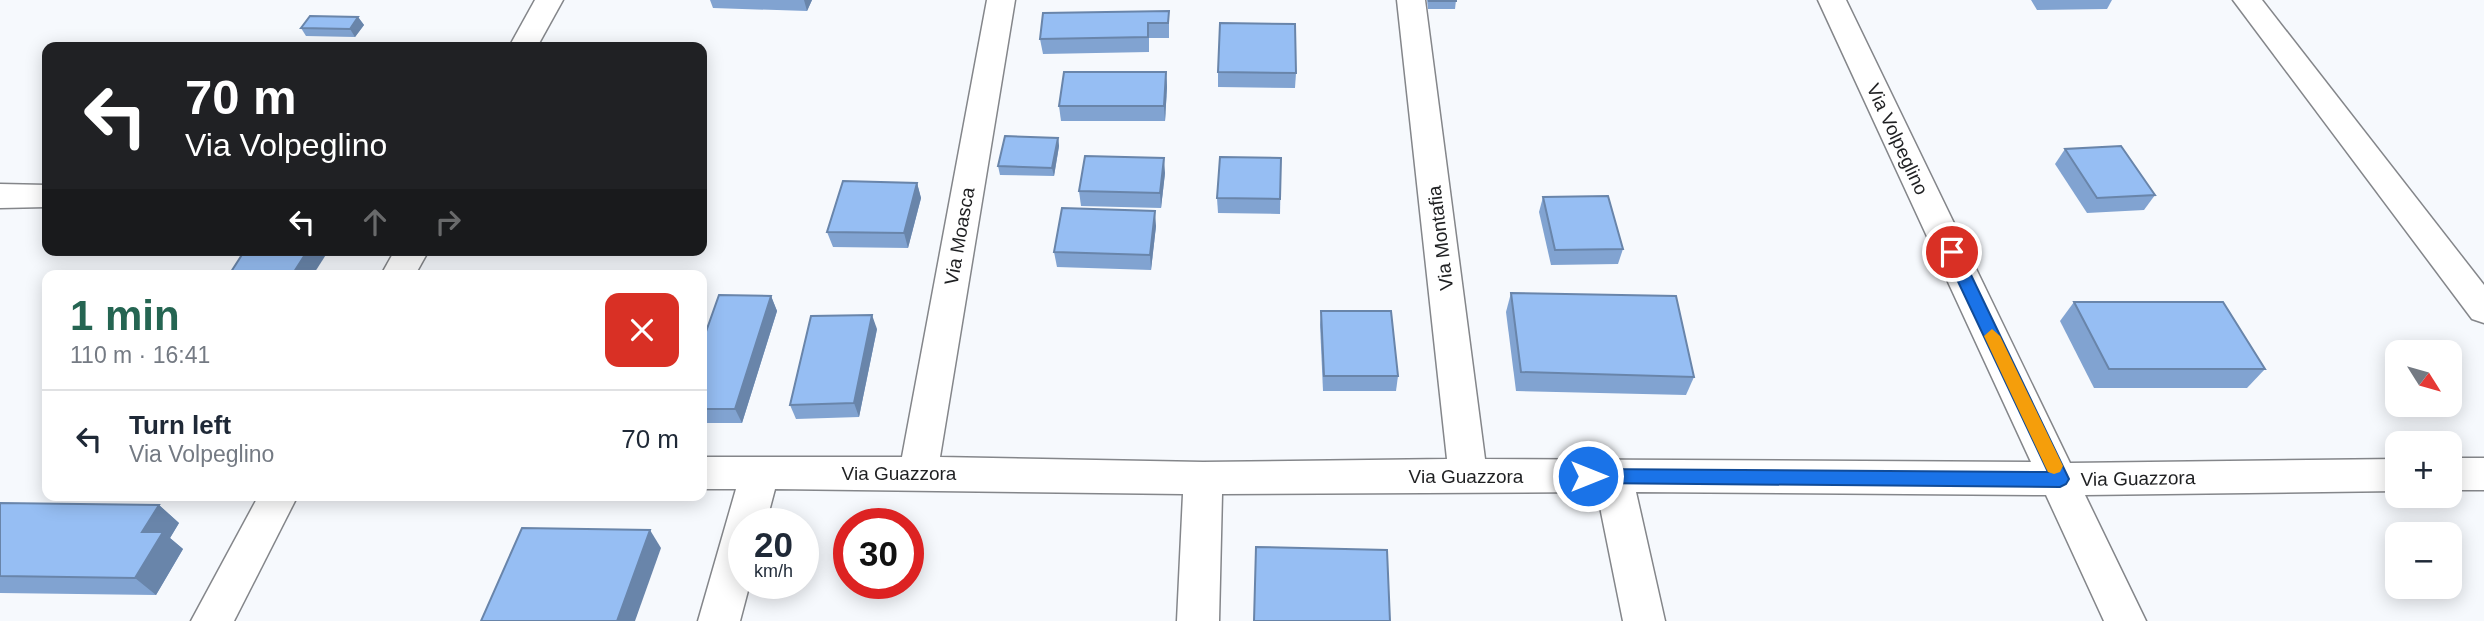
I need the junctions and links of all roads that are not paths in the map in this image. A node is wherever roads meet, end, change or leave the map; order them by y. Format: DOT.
graph roads {
  1 [pos="549,0"];
  2 [pos="1001,0"];
  3 [pos="1411,0"];
  4 [pos="1832,0"];
  5 [pos="2247,0"];
  6 [pos="526,42"];
  7 [pos="0,196"];
  8 [pos="42,196"];
  9 [pos="2484,310"];
  10 [pos="707,473"];
  11 [pos="760,473"];
  12 [pos="918,473"];
  13 [pos="1468,475"];
  14 [pos="2385,475"];
  15 [pos="1613,476"];
  16 [pos="1203,478"];
  17 [pos="2060,479"];
  18 [pos="276,501"];
  19 [pos="750,508"];
  20 [pos="728,589"];
  21 [pos="212,621"];
  22 [pos="719,621"];
  23 [pos="1198,621"];
  24 [pos="1644,621"];
  25 [pos="2125,621"];
  1 -- 6 [label="street"];
  2 -- 12 [label="street, Via Moasca"];
  3 -- 13 [label="street, Via Montafia"];
  4 -- 17 [label="street, Via Volpeglino"];
  5 -- 9 [label="street"];
  7 -- 8 [label="street"];
  10 -- 11 [label="street, Via Guazzora"];
  11 -- 12 [label="street, Via Guazzora"];
  11 -- 19 [label="street"];
  12 -- 16 [label="street, Via Guazzora"];
  13 -- 15 [label="street, Via Guazzora"];
  13 -- 16 [label="street, Via Guazzora"];
  14 -- 17 [label="street, Via Guazzora"];
  15 -- 17 [label="street, Via Guazzora"];
  15 -- 24 [label="street"];
  16 -- 23 [label="street"];
  17 -- 25 [label="street, Via Volpeglino"];
  18 -- 21 [label="street"];
  20 -- 22 [label="street"];
}
